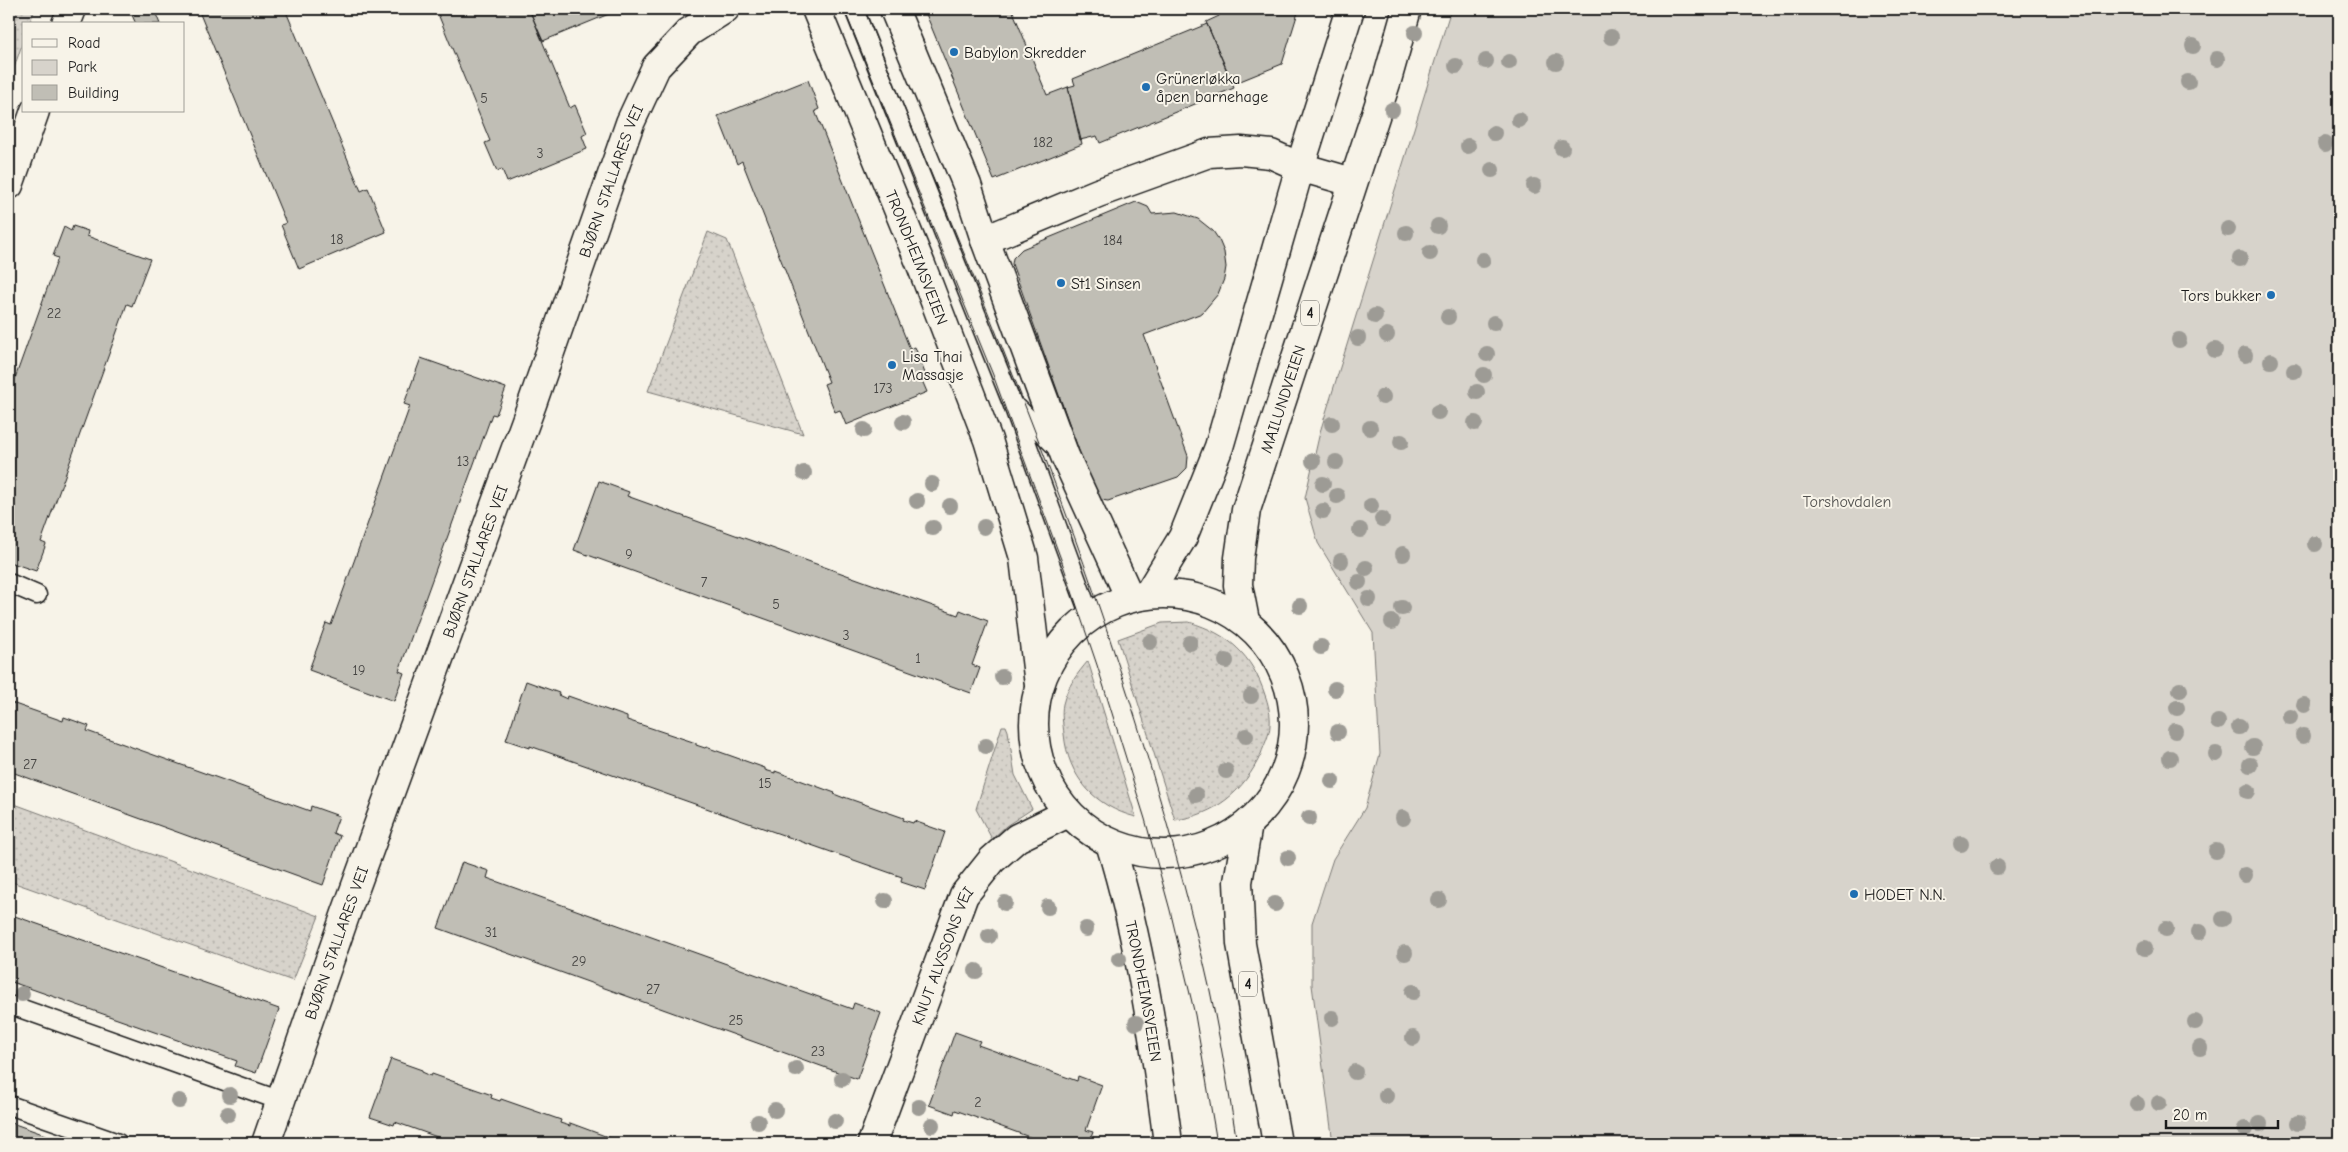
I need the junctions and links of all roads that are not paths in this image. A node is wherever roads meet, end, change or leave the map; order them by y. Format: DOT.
graph roads {
  1 [pos="72,9"];
  2 [pos="725,9"];
  3 [pos="816,9"];
  4 [pos="854,9"];
  5 [pos="894,9"];
  6 [pos="1350,9"];
  7 [pos="1407,9"];
  8 [pos="67,22"];
  9 [pos="35,112"];
  10 [pos="1300,167"];
  11 [pos="1352,182"];
  12 [pos="9,185"];
  13 [pos="984,240"];
  14 [pos="1012,402"];
  15 [pos="1065,456"];
  16 [pos="9,583"];
  17 [pos="37,594"];
  18 [pos="1139,596"];
  19 [pos="1090,616"];
  20 [pos="1245,621"];
  21 [pos="1039,685"];
  22 [pos="1068,812"];
  23 [pos="1248,824"];
  24 [pos="1110,843"];
  25 [pos="14,1006"];
  26 [pos="281,1101"];
  27 [pos="9,1105"];
  28 [pos="118,1143"];
  29 [pos="266,1143"];
  30 [pos="872,1143"];
  31 [pos="1168,1143"];
  32 [pos="1277,1143"];
  1 -- 8 [label="main road"];
  2 -- 26 [label="main road, BJØRN STALLARES VEI"];
  3 -- 21 [label="main road, TRONDHEIMSVEIEN"];
  4 -- 14 [label="lane"];
  5 -- 13 [label="main road"];
  6 -- 10 [label="main road"];
  7 -- 11 [label="main road, MAILUNDVEIEN / 4"];
  9 -- 12 [label="main road"];
  10 -- 11 [label="main road"];
  10 -- 13 [label="main road"];
  10 -- 18 [label="main road"];
  11 -- 20 [label="main road, MAILUNDVEIEN / 4"];
  13 -- 15 [label="main road"];
  14 -- 15 [label="lane"];
  14 -- 19 [label="lane"];
  15 -- 18 [label="main road"];
  16 -- 17 [label="lane"];
  18 -- 19 [label="main road"];
  18 -- 20 [label="main road"];
  19 -- 21 [label="main road"];
  20 -- 23 [label="main road"];
  21 -- 22 [label="main road"];
  22 -- 24 [label="main road"];
  22 -- 30 [label="main road, KNUT ALVSSONS VEI"];
  23 -- 24 [label="main road"];
  23 -- 32 [label="main road, 4"];
  24 -- 31 [label="main road, TRONDHEIMSVEIEN"];
  25 -- 26 [label="lane"];
  26 -- 29 [label="main road, BJØRN STALLARES VEI"];
  27 -- 28 [label="lane"];
}
